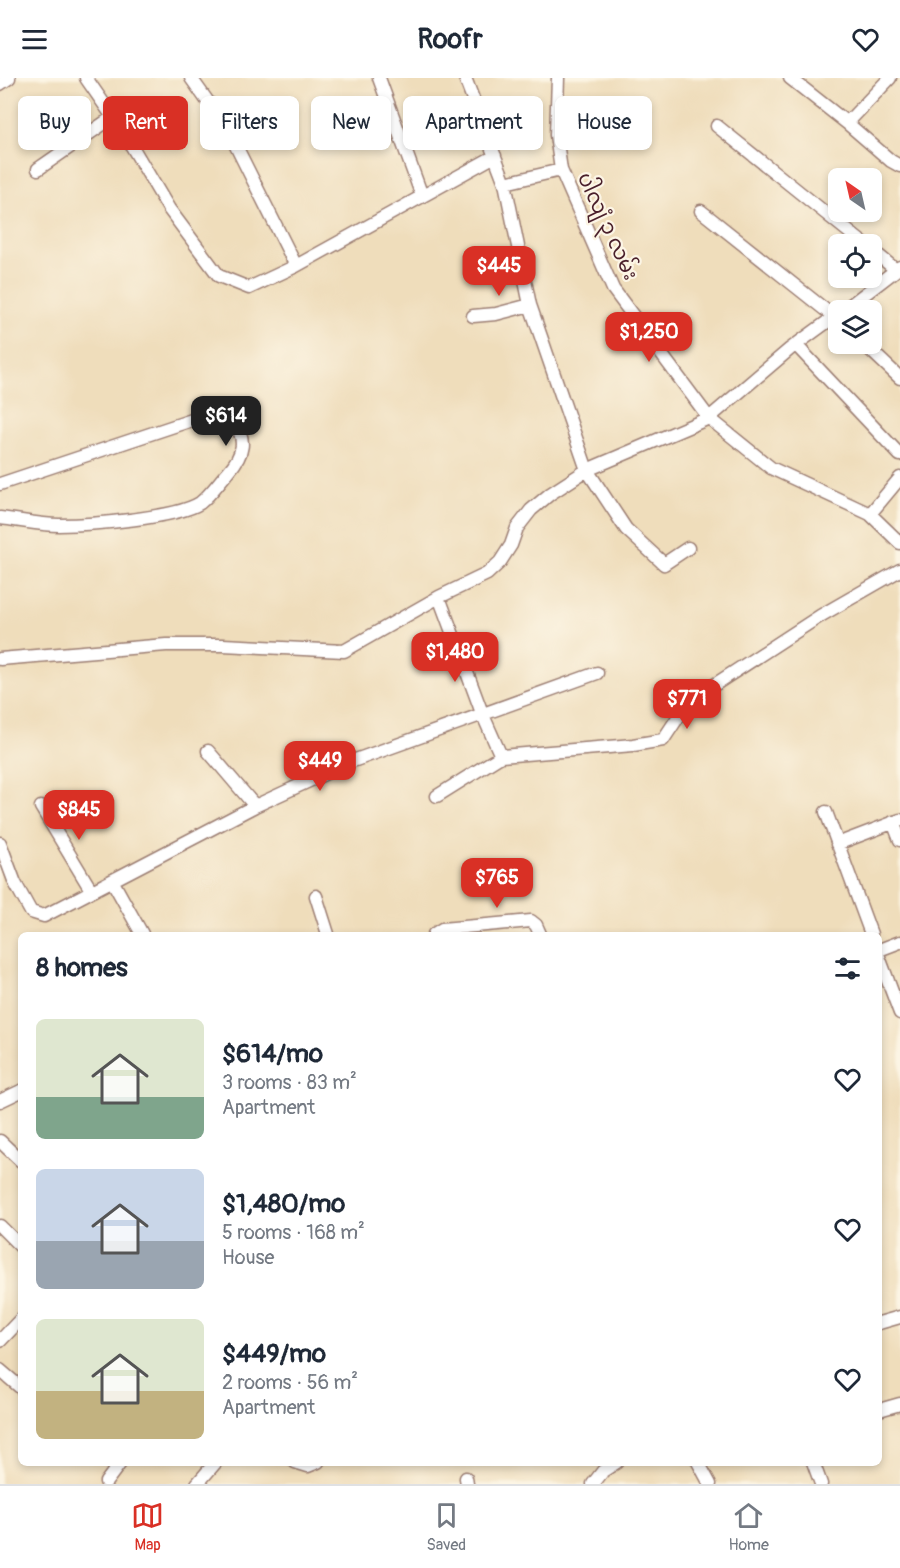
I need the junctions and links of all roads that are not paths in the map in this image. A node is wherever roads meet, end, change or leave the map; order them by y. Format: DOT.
graph roads {
  1 [pos="9,78"];
  2 [pos="86,78"];
  3 [pos="191,78"];
  4 [pos="379,78"];
  5 [pos="465,78"];
  6 [pos="558,78"];
  7 [pos="790,78"];
  8 [pos="890,78"];
  9 [pos="0,84"];
  10 [pos="103,103"];
  11 [pos="847,123"];
  12 [pos="103,124"];
  13 [pos="717,126"];
  14 [pos="133,150"];
  15 [pos="495,156"];
  16 [pos="900,166"];
  17 [pos="38,168"];
  18 [pos="561,170"];
  19 [pos="505,183"];
  20 [pos="422,196"];
  21 [pos="701,211"];
  22 [pos="852,234"];
  23 [pos="882,257"];
  24 [pos="296,266"];
  25 [pos="898,269"];
  26 [pos="858,300"];
  27 [pos="530,305"];
  28 [pos="828,307"];
  29 [pos="473,316"];
  30 [pos="828,323"];
  31 [pos="796,345"];
  32 [pos="875,354"];
  33 [pos="900,378"];
  34 [pos="709,418"];
  35 [pos="900,455"];
  36 [pos="587,470"];
  37 [pos="900,478"];
  38 [pos="0,484"];
  39 [pos="870,514"];
  40 [pos="0,518"];
  41 [pos="900,543"];
  42 [pos="688,548"];
  43 [pos="900,570"];
  44 [pos="439,597"];
  45 [pos="0,659"];
  46 [pos="597,673"];
  47 [pos="482,713"];
  48 [pos="208,752"];
  49 [pos="501,756"];
  50 [pos="437,796"];
  51 [pos="255,806"];
  52 [pos="41,807"];
  53 [pos="825,812"];
  54 [pos="896,821"];
  55 [pos="900,840"];
  56 [pos="0,843"];
  57 [pos="837,844"];
  58 [pos="113,882"];
  59 [pos="91,890"];
  60 [pos="316,896"];
  61 [pos="141,932"];
  62 [pos="327,932"];
  63 [pos="437,932"];
  64 [pos="539,932"];
  65 [pos="870,932"];
  66 [pos="900,942"];
  67 [pos="882,949"];
  68 [pos="882,965"];
  69 [pos="900,1013"];
  70 [pos="18,1092"];
  71 [pos="0,1101"];
  72 [pos="0,1141"];
  73 [pos="18,1158"];
  74 [pos="0,1226"];
  75 [pos="18,1244"];
  76 [pos="900,1317"];
  77 [pos="18,1322"];
  78 [pos="882,1322"];
  79 [pos="0,1341"];
  80 [pos="0,1370"];
  81 [pos="18,1385"];
  82 [pos="900,1404"];
  83 [pos="882,1409"];
  84 [pos="118,1466"];
  85 [pos="213,1466"];
  86 [pos="611,1466"];
  87 [pos="700,1466"];
  88 [pos="814,1466"];
  89 [pos="106,1482"];
  90 [pos="197,1484"];
  91 [pos="593,1484"];
  92 [pos="710,1484"];
  93 [pos="821,1484"];
  1 -- 9 [label="street"];
  2 -- 10 [label="street"];
  3 -- 24 [label="street"];
  4 -- 20 [label="street"];
  5 -- 15 [label="street"];
  6 -- 18 [label="street, ပါလျံ ၃ လမ်း"];
  7 -- 11 [label="street"];
  8 -- 11 [label="street"];
  11 -- 16 [label="street"];
  12 -- 17 [label="street"];
  13 -- 22 [label="street"];
  14 -- 24 [label="street"];
  15 -- 19 [label="street"];
  15 -- 20 [label="street"];
  18 -- 19 [label="street"];
  18 -- 34 [label="street, ပါလျံ ၃ လမ်း"];
  19 -- 27 [label="street"];
  20 -- 24 [label="street"];
  21 -- 28 [label="street"];
  23 -- 25 [label="street"];
  25 -- 26 [label="street"];
  27 -- 29 [label="street"];
  27 -- 36 [label="street"];
  30 -- 31 [label="street"];
  31 -- 34 [label="street"];
  31 -- 35 [label="street"];
  32 -- 33 [label="street"];
  34 -- 36 [label="street"];
  34 -- 39 [label="street, ပါလျံ ၃ လမ်း"];
  36 -- 42 [label="street"];
  36 -- 44 [label="street"];
  37 -- 39 [label="street"];
  38 -- 40 [label="street"];
  39 -- 41 [label="street, ပါလျံ ၃ လမ်း"];
  43 -- 49 [label="street"];
  44 -- 45 [label="street"];
  44 -- 47 [label="street"];
  46 -- 47 [label="street"];
  47 -- 49 [label="street"];
  47 -- 51 [label="street"];
  48 -- 51 [label="street"];
  49 -- 50 [label="street"];
  51 -- 58 [label="street"];
  52 -- 59 [label="street"];
  53 -- 57 [label="street"];
  54 -- 55 [label="street"];
  54 -- 57 [label="street"];
  56 -- 59 [label="street"];
  57 -- 65 [label="street"];
  58 -- 59 [label="street"];
  58 -- 61 [label="street"];
  60 -- 62 [label="street"];
  63 -- 64 [label="street"];
  66 -- 67 [label="street"];
  68 -- 69 [label="street"];
  70 -- 71 [label="street"];
  72 -- 73 [label="street"];
  74 -- 75 [label="street"];
  76 -- 78 [label="street"];
  77 -- 79 [label="street"];
  80 -- 81 [label="street"];
  82 -- 83 [label="street"];
  84 -- 89 [label="street"];
  85 -- 90 [label="street"];
  86 -- 91 [label="street"];
  87 -- 92 [label="street"];
  88 -- 93 [label="street"];
}
